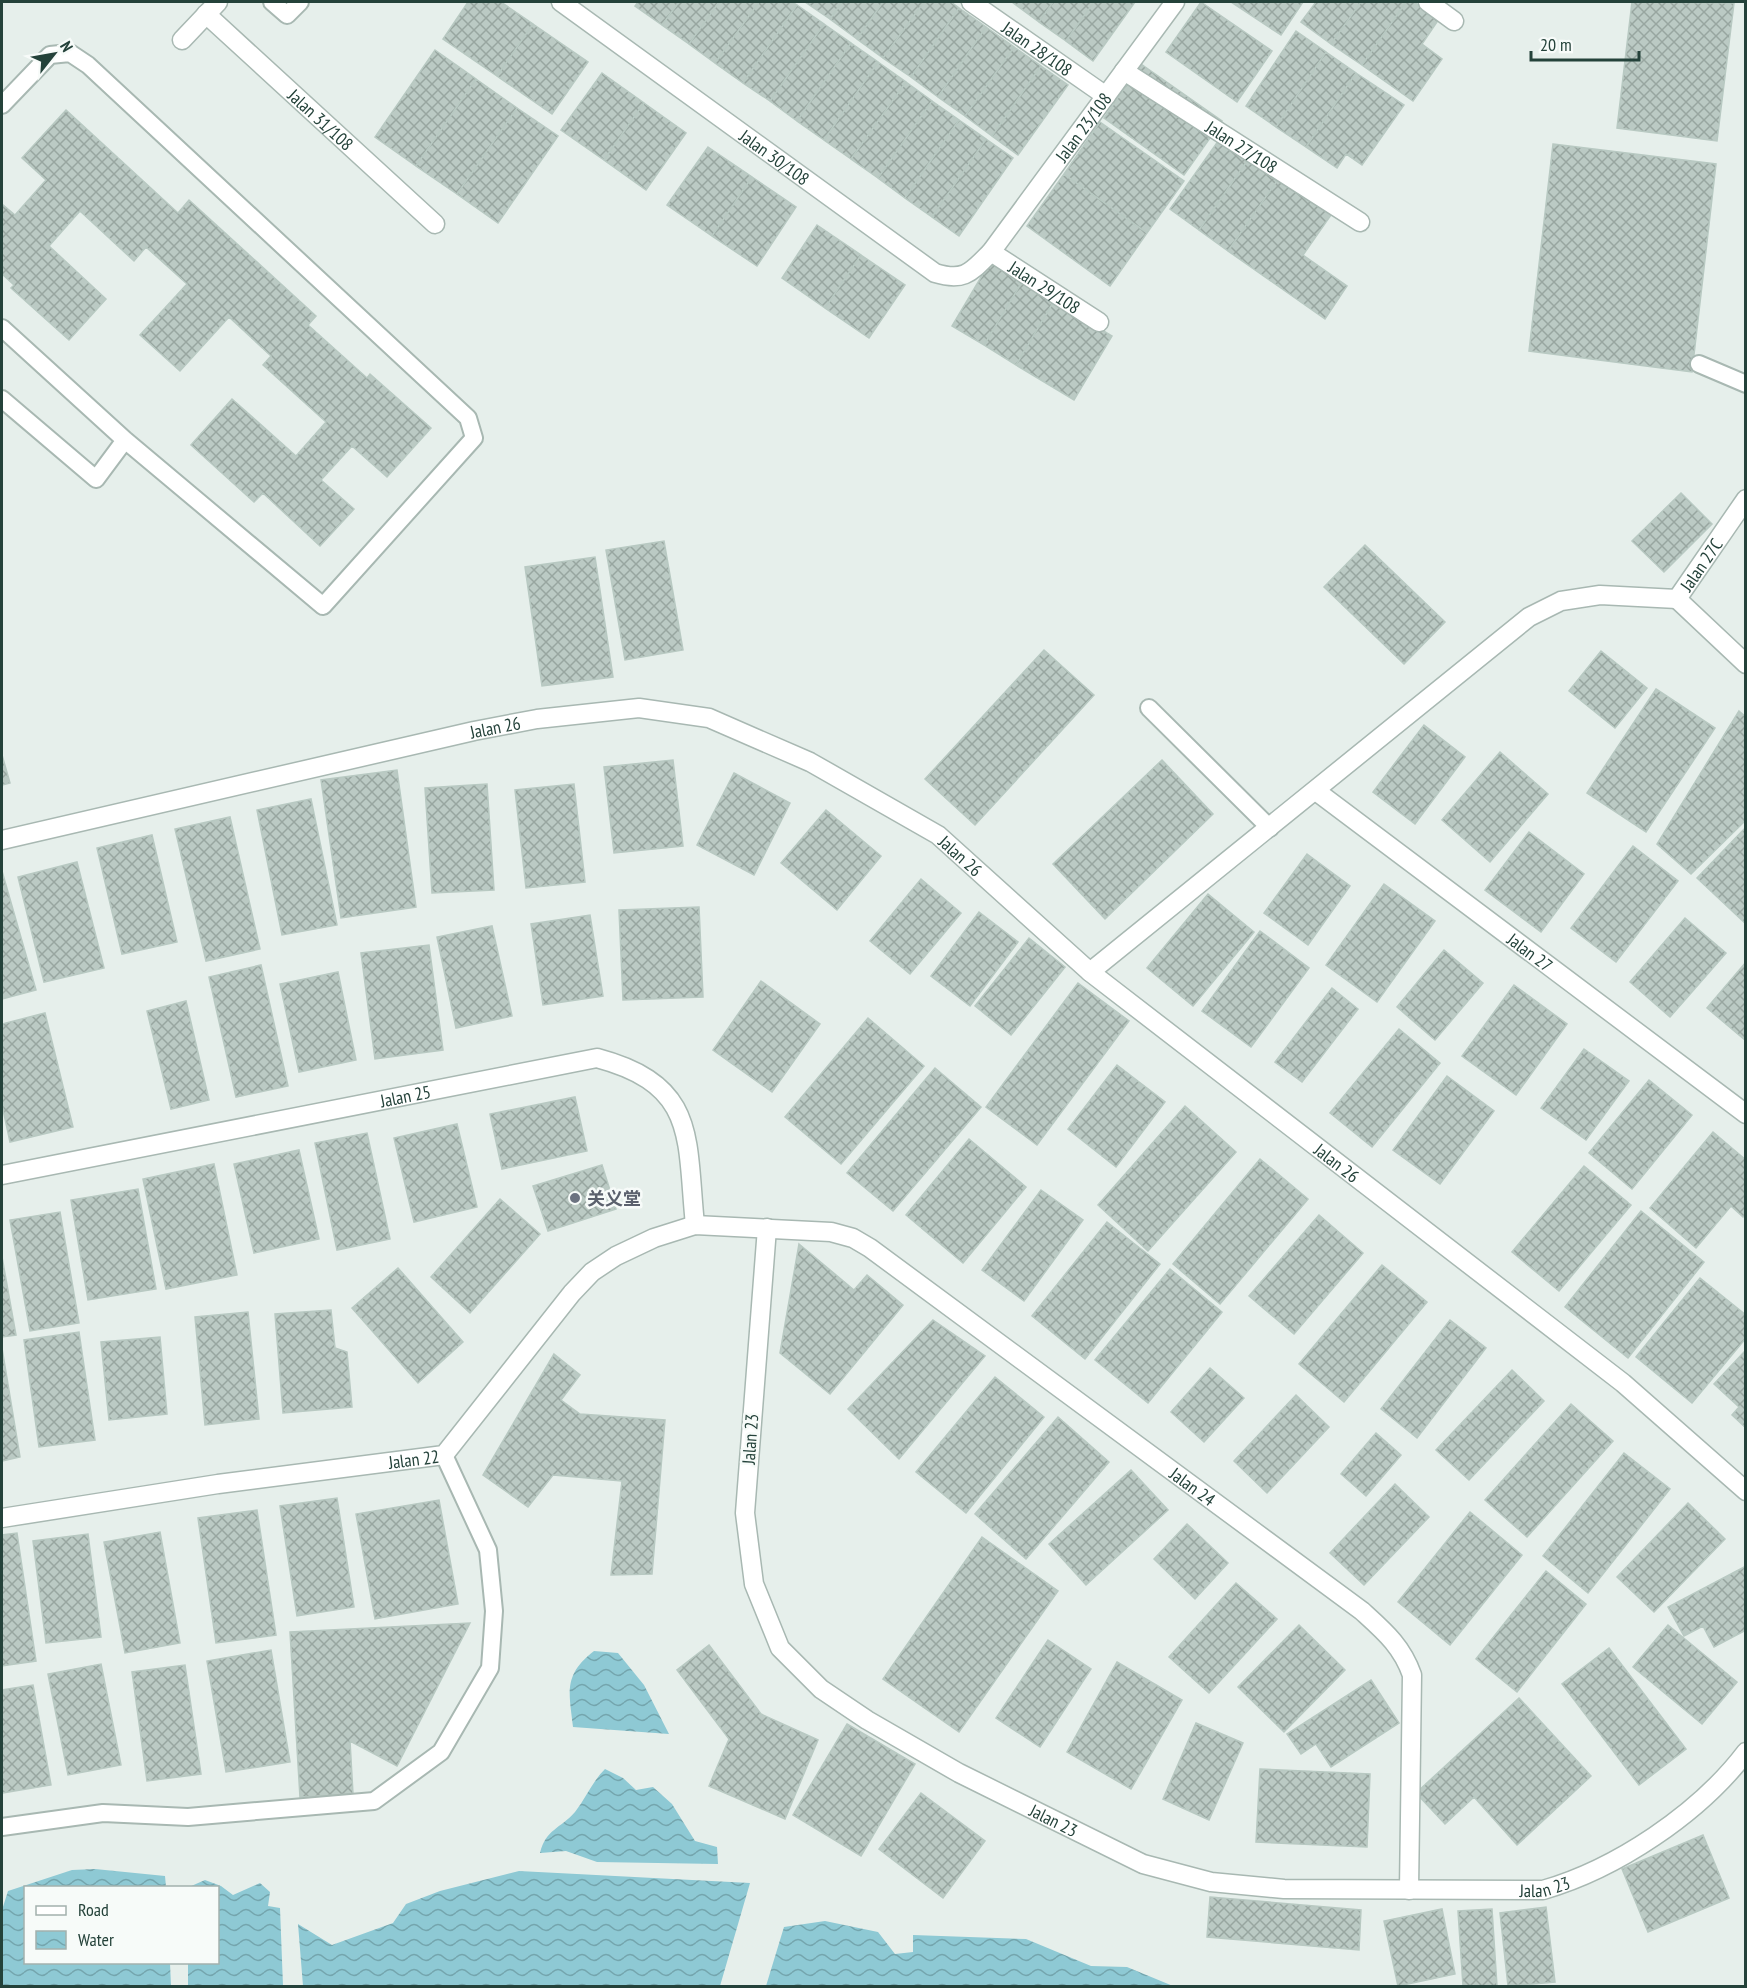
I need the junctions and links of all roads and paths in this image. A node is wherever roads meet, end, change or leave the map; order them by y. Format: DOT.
graph roads {
  1 [pos="272,2"];
  2 [pos="300,2"];
  3 [pos="561,2"];
  4 [pos="970,2"];
  5 [pos="1175,2"];
  6 [pos="1428,2"];
  7 [pos="212,8"];
  8 [pos="1454,21"];
  9 [pos="182,40"];
  10 [pos="1124,71"];
  11 [pos="1106,96"];
  12 [pos="2,105"];
  13 [pos="1360,222"];
  14 [pos="435,224"];
  15 [pos="991,252"];
  16 [pos="1099,322"];
  17 [pos="2,328"];
  18 [pos="1699,364"];
  19 [pos="1746,384"];
  20 [pos="2,399"];
  21 [pos="125,440"];
  22 [pos="1746,499"];
  23 [pos="1677,599"];
  24 [pos="1746,664"];
  25 [pos="1149,708"];
  26 [pos="1316,791"];
  27 [pos="1270,828"];
  28 [pos="2,840"];
  29 [pos="1090,972"];
  30 [pos="1746,1114"];
  31 [pos="2,1175"];
  32 [pos="695,1225"];
  33 [pos="767,1228"];
  34 [pos="444,1455"];
  35 [pos="1746,1491"];
  36 [pos="2,1518"];
  37 [pos="1746,1752"];
  38 [pos="2,1827"];
  39 [pos="1409,1890"];
  1 -- 2 [label="lane"];
  3 -- 15 [label="street, Jalan 30/108"];
  4 -- 11 [label="street, Jalan 28/108"];
  5 -- 10 [label="street, Jalan 23/108"];
  6 -- 8 [label="street"];
  7 -- 9 [label="street"];
  7 -- 14 [label="street, Jalan 31/108"];
  10 -- 11 [label="street, Jalan 23/108"];
  10 -- 13 [label="street, Jalan 27/108"];
  11 -- 15 [label="street, Jalan 23/108"];
  12 -- 21 [label="lane"];
  15 -- 16 [label="street, Jalan 29/108"];
  17 -- 21 [label="lane"];
  18 -- 19 [label="lane"];
  20 -- 21 [label="lane"];
  22 -- 23 [label="street, Jalan 27C"];
  23 -- 24 [label="street"];
  23 -- 26 [label="street"];
  25 -- 27 [label="lane"];
  26 -- 27 [label="street"];
  26 -- 30 [label="street, Jalan 27"];
  27 -- 29 [label="street"];
  28 -- 29 [label="street, Jalan 26"];
  29 -- 35 [label="street, Jalan 26"];
  31 -- 32 [label="street, Jalan 25"];
  32 -- 33 [label="street, Jalan 22"];
  32 -- 34 [label="street, Jalan 22"];
  33 -- 39 [label="street, Jalan 24"];
  33 -- 39 [label="street, Jalan 23"];
  34 -- 36 [label="street, Jalan 22"];
  34 -- 38 [label="lane"];
  37 -- 39 [label="street, Jalan 23"];
}
